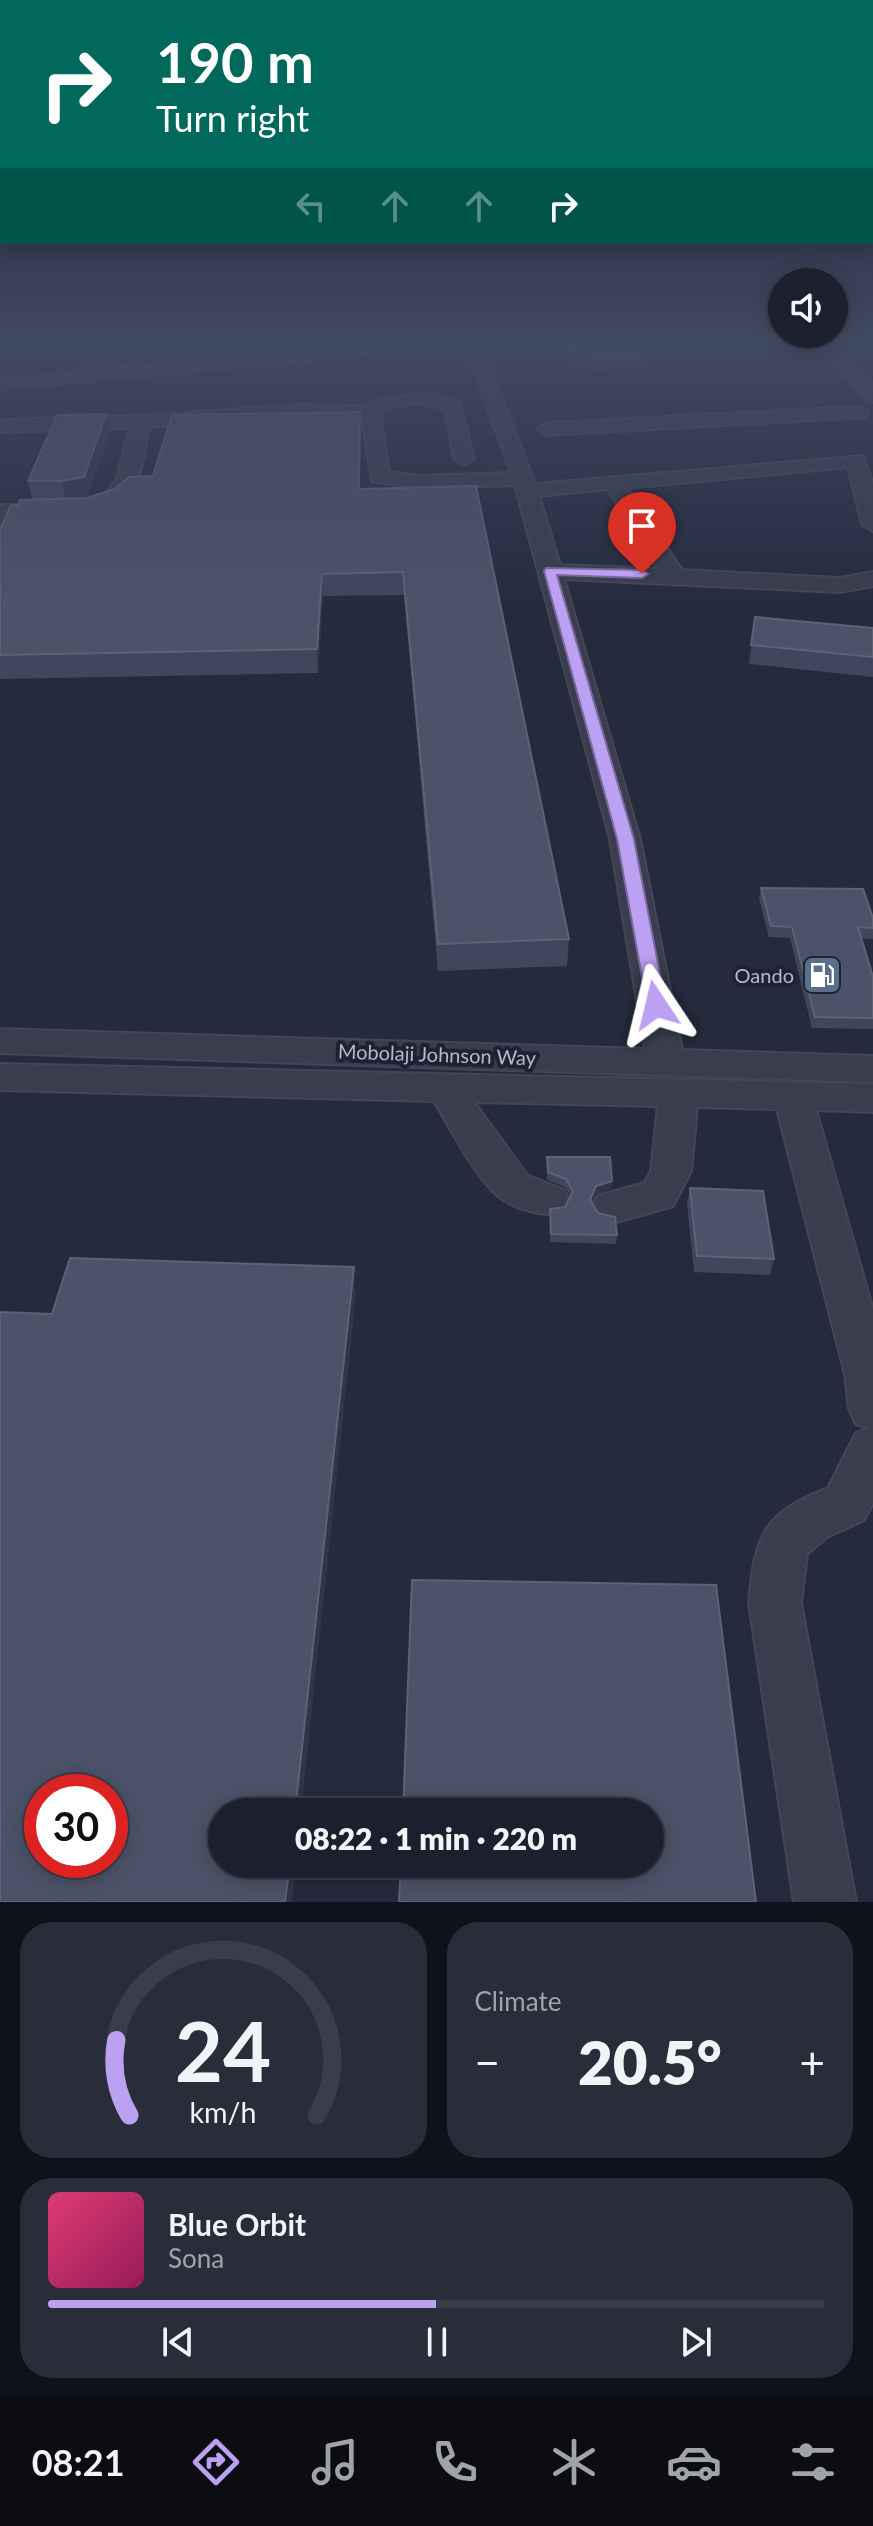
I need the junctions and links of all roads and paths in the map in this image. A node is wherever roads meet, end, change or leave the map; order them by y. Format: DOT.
graph roads {
  1 [pos="139,431"];
  2 [pos="373,431"];
  3 [pos="459,431"];
  4 [pos="505,431"];
  5 [pos="731,431"];
  6 [pos="861,432"];
  7 [pos="464,459"];
  8 [pos="614,483"];
  9 [pos="524,485"];
  10 [pos="1,514"];
  11 [pos="873,524"];
  12 [pos="550,571"];
  13 [pos="673,575"];
  14 [pos="873,579"];
  15 [pos="0,1041"];
  16 [pos="873,1069"];
  17 [pos="0,1077"];
  18 [pos="672,1077"];
  19 [pos="445,1088"];
  20 [pos="793,1096"];
  21 [pos="873,1098"];
  22 [pos="549,1201"];
  23 [pos="613,1207"];
  24 [pos="873,1409"];
  25 [pos="873,1448"];
  26 [pos="825,1902"];
  1 -- 10 [label="street"];
  2 -- 9 [label="street"];
  3 -- 7 [label="street"];
  4 -- 9 [label="street"];
  5 -- 6 [label="street"];
  6 -- 8 [label="street"];
  6 -- 11 [label="street"];
  8 -- 9 [label="street"];
  8 -- 13 [label="street"];
  9 -- 12 [label="street"];
  12 -- 13 [label="street"];
  12 -- 18 [label="street"];
  13 -- 14 [label="street"];
  15 -- 18 [label="street, Mobolaji Johnson Way"];
  16 -- 18 [label="street, Mobolaji Johnson Way"];
  17 -- 19 [label="street, Mobolaji Johnson Way"];
  18 -- 19 [label="street, Mobolaji Johnson Way"];
  18 -- 20 [label="street, Mobolaji Johnson Way"];
  18 -- 23 [label="street"];
  19 -- 22 [label="street"];
  20 -- 21 [label="street, Mobolaji Johnson Way"];
  20 -- 24 [label="street"];
  25 -- 26 [label="street"];
}
